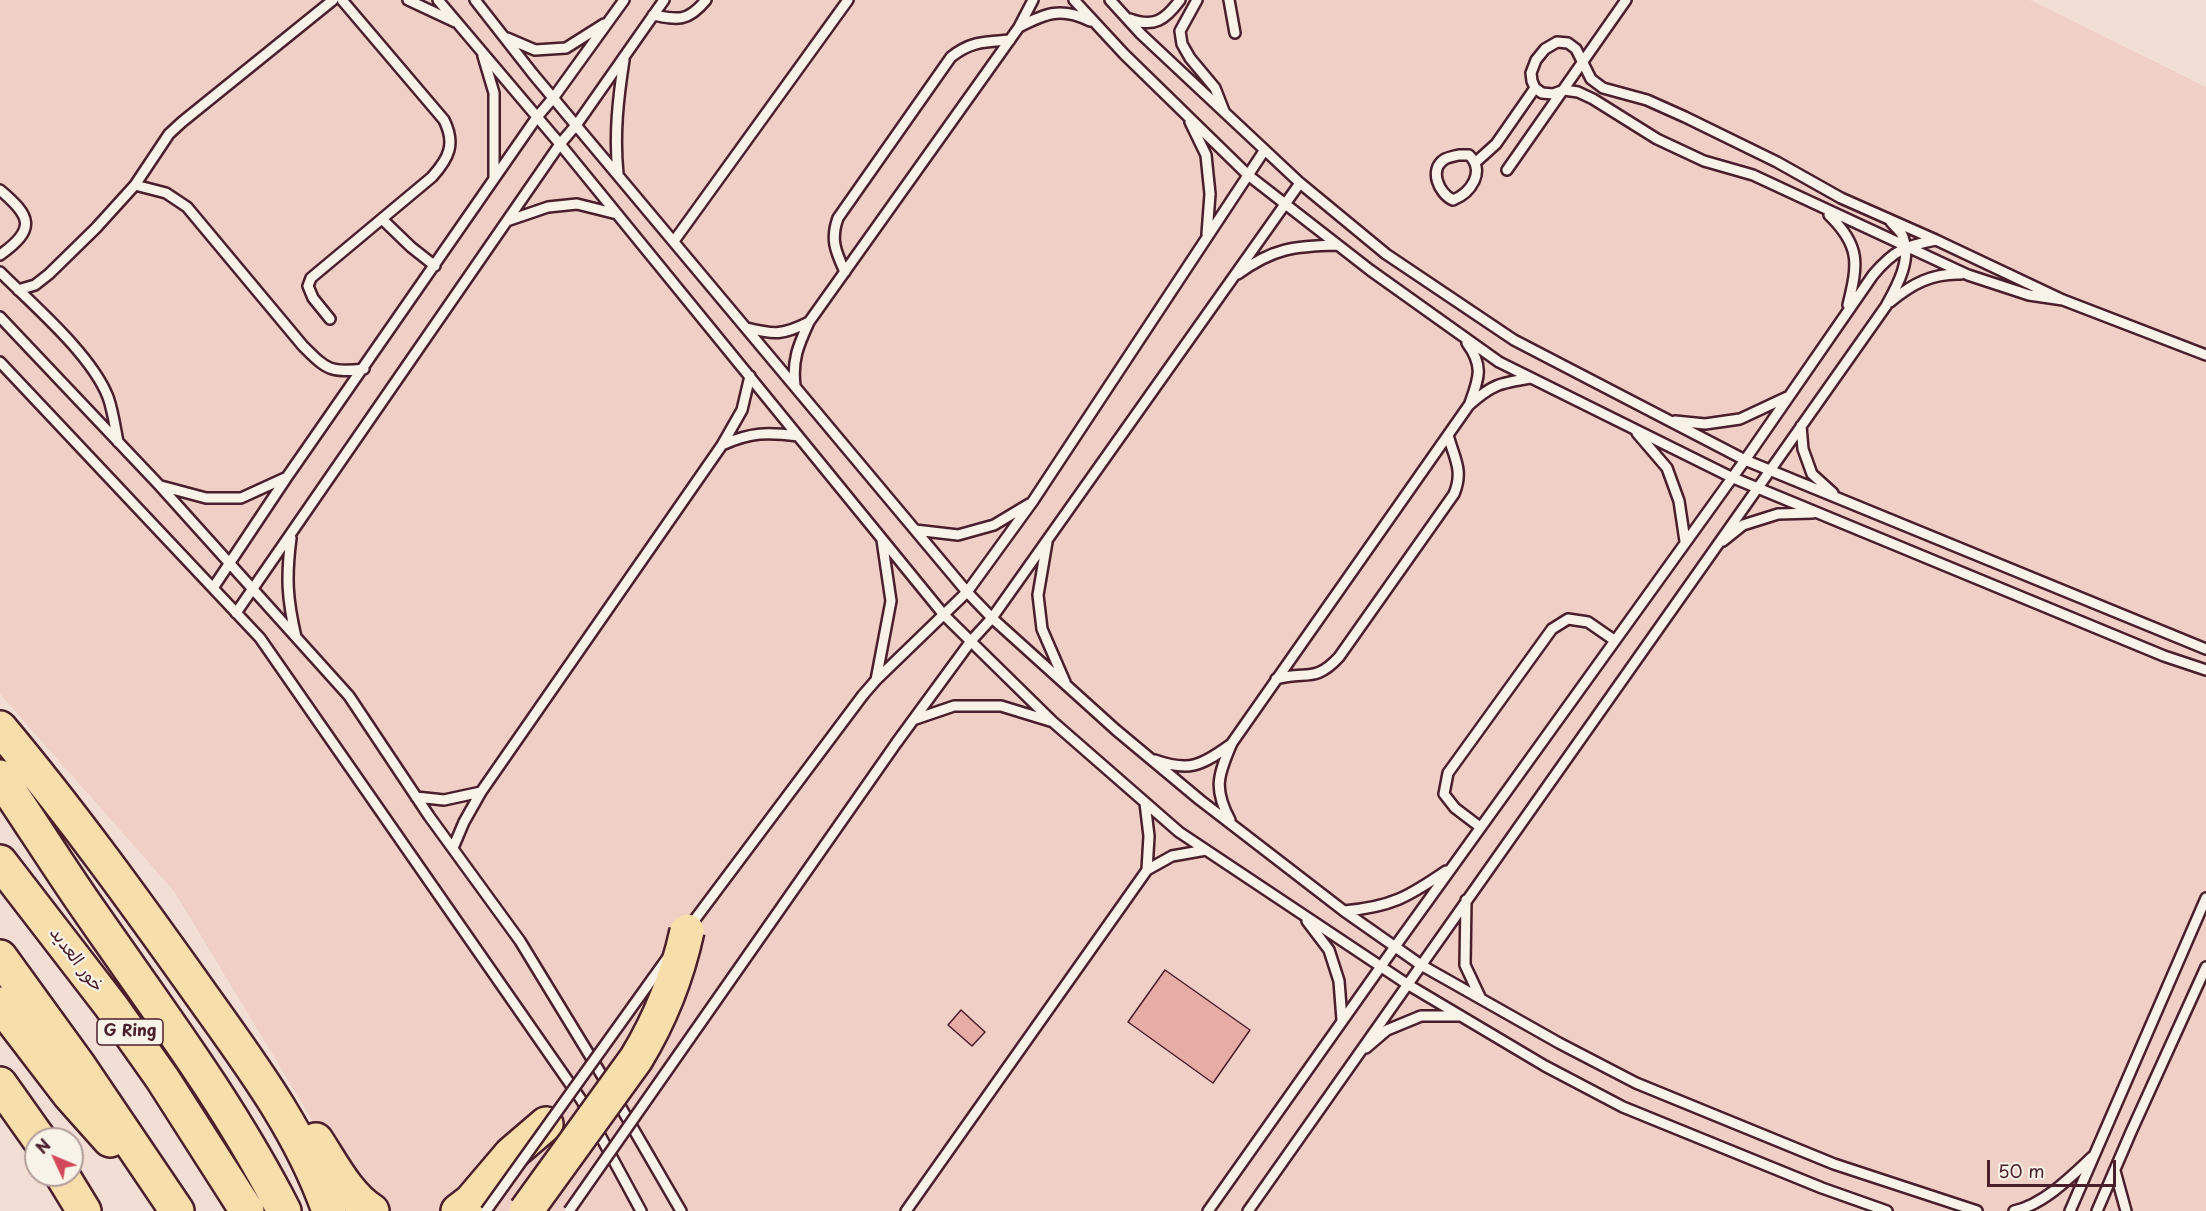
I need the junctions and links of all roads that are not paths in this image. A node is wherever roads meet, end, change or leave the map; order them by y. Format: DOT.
graph roads {
  1 [pos="333,0"];
  2 [pos="342,0"];
  3 [pos="408,0"];
  4 [pos="438,0"];
  5 [pos="476,0"];
  6 [pos="624,0"];
  7 [pos="664,0"];
  8 [pos="705,0"];
  9 [pos="848,0"];
  10 [pos="1032,0"];
  11 [pos="1074,0"];
  12 [pos="1110,0"];
  13 [pos="1180,0"];
  14 [pos="1197,0"];
  15 [pos="1229,0"];
  16 [pos="1626,0"];
  17 [pos="653,15"];
  18 [pos="1127,18"];
  19 [pos="609,21"];
  20 [pos="457,22"];
  21 [pos="1096,23"];
  22 [pos="1019,27"];
  23 [pos="1235,33"];
  24 [pos="505,37"];
  25 [pos="1010,40"];
  26 [pos="481,51"];
  27 [pos="624,56"];
  28 [pos="1582,61"];
  29 [pos="1535,88"];
  30 [pos="1564,90"];
  31 [pos="554,97"];
  32 [pos="1224,113"];
  33 [pos="1186,115"];
  34 [pos="537,117"];
  35 [pos="577,124"];
  36 [pos="560,144"];
  37 [pos="1264,151"];
  38 [pos="1476,162"];
  39 [pos="1507,171"];
  40 [pos="618,174"];
  41 [pos="1248,175"];
  42 [pos="494,179"];
  43 [pos="1300,183"];
  44 [pos="135,185"];
  45 [pos="0,190"];
  46 [pos="1284,203"];
  47 [pos="1823,209"];
  48 [pos="617,214"];
  49 [pos="382,219"];
  50 [pos="1887,219"];
  51 [pos="507,221"];
  52 [pos="1207,237"];
  53 [pos="1936,240"];
  54 [pos="674,241"];
  55 [pos="1337,245"];
  56 [pos="1905,247"];
  57 [pos="0,255"];
  58 [pos="435,266"];
  59 [pos="0,272"];
  60 [pos="845,272"];
  61 [pos="1968,275"];
  62 [pos="1231,279"];
  63 [pos="18,290"];
  64 [pos="2063,300"];
  65 [pos="1886,306"];
  66 [pos="1846,310"];
  67 [pos="0,317"];
  68 [pos="330,319"];
  69 [pos="809,322"];
  70 [pos="747,328"];
  71 [pos="1461,336"];
  72 [pos="2206,355"];
  73 [pos="0,362"];
  74 [pos="364,369"];
  75 [pos="750,376"];
  76 [pos="1531,378"];
  77 [pos="795,386"];
  78 [pos="1789,396"];
  79 [pos="1469,405"];
  80 [pos="1670,421"];
  81 [pos="1801,426"];
  82 [pos="1633,429"];
  83 [pos="1448,435"];
  84 [pos="798,436"];
  85 [pos="119,444"];
  86 [pos="723,445"];
  87 [pos="1745,460"];
  88 [pos="1769,470"];
  89 [pos="287,477"];
  90 [pos="1731,477"];
  91 [pos="160,486"];
  92 [pos="1757,488"];
  93 [pos="1839,499"];
  94 [pos="1033,501"];
  95 [pos="1816,513"];
  96 [pos="915,530"];
  97 [pos="292,535"];
  98 [pos="881,537"];
  99 [pos="1048,538"];
  100 [pos="1685,541"];
  101 [pos="1714,548"];
  102 [pos="230,564"];
  103 [pos="213,588"];
  104 [pos="254,589"];
  105 [pos="967,592"];
  106 [pos="236,613"];
  107 [pos="944,615"];
  108 [pos="992,618"];
  109 [pos="296,639"];
  110 [pos="1614,640"];
  111 [pos="971,641"];
  112 [pos="2206,649"];
  113 [pos="2206,670"];
  114 [pos="1276,679"];
  115 [pos="876,680"];
  116 [pos="1066,684"];
  117 [pos="913,720"];
  118 [pos="1053,722"];
  119 [pos="0,728"];
  120 [pos="1232,743"];
  121 [pos="1150,758"];
  122 [pos="14,770"];
  123 [pos="481,792"];
  124 [pos="416,797"];
  125 [pos="1145,802"];
  126 [pos="1234,826"];
  127 [pos="1480,827"];
  128 [pos="453,848"];
  129 [pos="1206,850"];
  130 [pos="0,862"];
  131 [pos="1451,868"];
  132 [pos="1147,870"];
  133 [pos="2206,898"];
  134 [pos="1466,900"];
  135 [pos="1344,912"];
  136 [pos="1302,915"];
  137 [pos="687,931"];
  138 [pos="1394,948"];
  139 [pos="0,957"];
  140 [pos="1421,964"];
  141 [pos="2206,967"];
  142 [pos="1380,968"];
  143 [pos="1407,984"];
  144 [pos="1481,999"];
  145 [pos="0,1004"];
  146 [pos="215,1015"];
  147 [pos="1461,1016"];
  148 [pos="1342,1020"];
  149 [pos="1355,1057"];
  150 [pos="0,1084"];
  151 [pos="546,1124"];
  152 [pos="30,1127"];
  153 [pos="2096,1153"];
  154 [pos="2115,1171"];
  155 [pos="69,1187"];
  156 [pos="174,1206"];
  157 [pos="84,1211"];
  158 [pos="247,1211"];
  159 [pos="284,1211"];
  160 [pos="329,1211"];
  161 [pos="372,1211"];
  162 [pos="458,1211"];
  163 [pos="486,1211"];
  164 [pos="526,1211"];
  165 [pos="569,1211"];
  166 [pos="641,1211"];
  167 [pos="681,1211"];
  168 [pos="906,1211"];
  169 [pos="1208,1211"];
  170 [pos="1248,1211"];
  171 [pos="1887,1211"];
  172 [pos="1977,1211"];
  173 [pos="2014,1211"];
  174 [pos="2070,1211"];
  175 [pos="2097,1211"];
  176 [pos="2126,1211"];
  1 -- 44 [label="lane"];
  2 -- 49 [label="lane"];
  3 -- 20 [label="lane"];
  4 -- 20 [label="lane"];
  5 -- 24 [label="lane"];
  6 -- 19 [label="lane"];
  7 -- 17 [label="lane"];
  8 -- 17 [label="lane"];
  9 -- 54 [label="lane"];
  10 -- 22 [label="lane"];
  11 -- 21 [label="lane"];
  12 -- 18 [label="lane"];
  13 -- 18 [label="lane"];
  14 -- 32 [label="lane"];
  15 -- 23 [label="lane"];
  16 -- 28 [label="lane"];
  17 -- 27 [label="lane"];
  18 -- 32 [label="lane"];
  19 -- 24 [label="lane"];
  19 -- 31 [label="lane"];
  20 -- 26 [label="lane"];
  21 -- 22 [label="lane"];
  21 -- 33 [label="lane"];
  22 -- 25 [label="lane"];
  24 -- 31 [label="lane"];
  25 -- 60 [label="lane"];
  25 -- 60 [label="lane"];
  26 -- 34 [label="lane"];
  26 -- 42 [label="lane"];
  27 -- 35 [label="lane"];
  27 -- 40 [label="lane"];
  28 -- 29 [label="lane"];
  28 -- 30 [label="lane"];
  28 -- 50 [label="lane"];
  29 -- 30 [label="lane"];
  29 -- 38 [label="lane"];
  30 -- 39 [label="lane"];
  30 -- 47 [label="lane"];
  31 -- 34 [label="lane"];
  31 -- 35 [label="lane"];
  32 -- 37 [label="lane"];
  33 -- 41 [label="lane"];
  33 -- 52 [label="lane"];
  34 -- 36 [label="lane"];
  34 -- 42 [label="lane"];
  35 -- 36 [label="lane"];
  35 -- 40 [label="lane"];
  36 -- 48 [label="lane"];
  36 -- 51 [label="lane"];
  37 -- 41 [label="lane"];
  37 -- 43 [label="lane"];
  38 -- 38 [label="lane"];
  40 -- 54 [label="lane"];
  41 -- 46 [label="lane"];
  41 -- 52 [label="lane"];
  42 -- 58 [label="lane"];
  43 -- 46 [label="lane"];
  43 -- 80 [label="lane"];
  44 -- 63 [label="lane"];
  44 -- 74 [label="lane"];
  45 -- 57 [label="lane"];
  46 -- 55 [label="lane"];
  46 -- 62 [label="lane"];
  47 -- 56 [label="lane"];
  47 -- 66 [label="lane"];
  48 -- 51 [label="lane"];
  48 -- 75 [label="lane"];
  49 -- 58 [label="lane"];
  49 -- 68 [label="lane"];
  50 -- 53 [label="lane"];
  50 -- 56 [label="lane"];
  51 -- 97 [label="lane"];
  52 -- 94 [label="lane"];
  53 -- 56 [label="lane"];
  53 -- 64 [label="lane"];
  54 -- 70 [label="lane"];
  55 -- 62 [label="lane"];
  55 -- 71 [label="lane"];
  56 -- 61 [label="lane"];
  56 -- 65 [label="lane"];
  56 -- 66 [label="lane"];
  58 -- 74 [label="lane"];
  59 -- 63 [label="lane"];
  60 -- 69 [label="lane"];
  61 -- 64 [label="lane"];
  61 -- 65 [label="lane"];
  62 -- 99 [label="lane"];
  63 -- 85 [label="lane"];
  64 -- 72 [label="lane"];
  65 -- 81 [label="lane"];
  66 -- 78 [label="lane"];
  67 -- 85 [label="lane"];
  69 -- 70 [label="lane"];
  69 -- 77 [label="lane"];
  70 -- 77 [label="lane"];
  71 -- 76 [label="lane"];
  71 -- 79 [label="lane"];
  73 -- 103 [label="lane"];
  74 -- 89 [label="lane"];
  75 -- 84 [label="lane"];
  75 -- 86 [label="lane"];
  76 -- 79 [label="lane"];
  76 -- 82 [label="lane"];
  77 -- 96 [label="lane"];
  78 -- 80 [label="lane"];
  78 -- 87 [label="lane"];
  79 -- 83 [label="lane"];
  80 -- 87 [label="lane"];
  81 -- 88 [label="lane"];
  81 -- 93 [label="lane"];
  82 -- 90 [label="lane"];
  82 -- 100 [label="lane"];
  83 -- 114 [label="lane"];
  83 -- 114 [label="lane"];
  84 -- 86 [label="lane"];
  84 -- 98 [label="lane"];
  85 -- 91 [label="lane"];
  86 -- 123 [label="lane"];
  87 -- 88 [label="lane"];
  87 -- 90 [label="lane"];
  88 -- 92 [label="lane"];
  88 -- 93 [label="lane"];
  89 -- 91 [label="lane"];
  89 -- 102 [label="lane"];
  90 -- 92 [label="lane"];
  90 -- 100 [label="lane"];
  91 -- 102 [label="lane"];
  92 -- 95 [label="lane"];
  92 -- 101 [label="lane"];
  93 -- 112 [label="lane"];
  94 -- 96 [label="lane"];
  94 -- 105 [label="lane"];
  95 -- 101 [label="lane"];
  95 -- 113 [label="lane"];
  96 -- 105 [label="lane"];
  97 -- 104 [label="lane"];
  97 -- 109 [label="lane"];
  98 -- 107 [label="lane"];
  98 -- 115 [label="lane"];
  99 -- 108 [label="lane"];
  99 -- 116 [label="lane"];
  100 -- 110 [label="lane"];
  101 -- 134 [label="lane"];
  102 -- 103 [label="lane"];
  102 -- 104 [label="lane"];
  103 -- 106 [label="lane"];
  104 -- 106 [label="lane"];
  104 -- 109 [label="lane"];
  105 -- 107 [label="lane"];
  105 -- 108 [label="lane"];
  106 -- 166 [label="lane"];
  107 -- 111 [label="lane"];
  107 -- 115 [label="lane"];
  108 -- 111 [label="lane"];
  108 -- 116 [label="lane"];
  109 -- 124 [label="lane"];
  110 -- 127 [label="lane"];
  110 -- 127 [label="lane"];
  111 -- 117 [label="lane"];
  111 -- 118 [label="lane"];
  114 -- 120 [label="lane"];
  115 -- 137 [label="lane, bridge"];
  116 -- 121 [label="lane"];
  117 -- 118 [label="lane"];
  117 -- 165 [label="lane, bridge"];
  118 -- 125 [label="lane"];
  119 -- 122 [label="highway"];
  120 -- 121 [label="lane"];
  120 -- 126 [label="lane"];
  121 -- 126 [label="lane"];
  122 -- 146 [label="highway"];
  122 -- 159 [label="highway"];
  123 -- 124 [label="lane"];
  123 -- 128 [label="lane"];
  124 -- 128 [label="lane"];
  125 -- 129 [label="lane"];
  125 -- 132 [label="lane"];
  126 -- 135 [label="lane"];
  127 -- 131 [label="lane"];
  128 -- 167 [label="lane"];
  129 -- 132 [label="lane"];
  129 -- 136 [label="lane"];
  130 -- 158 [label="highway, خور العديد / G Ring"];
  131 -- 135 [label="lane"];
  131 -- 138 [label="lane"];
  132 -- 168 [label="lane"];
  133 -- 153 [label="lane"];
  134 -- 140 [label="lane"];
  134 -- 144 [label="lane"];
  135 -- 138 [label="lane"];
  136 -- 142 [label="lane"];
  136 -- 148 [label="lane"];
  137 -- 151 [label="lane, bridge"];
  137 -- 164 [label="highway, bridge"];
  138 -- 140 [label="lane"];
  138 -- 142 [label="lane"];
  139 -- 156 [label="highway, G Ring"];
  140 -- 143 [label="lane"];
  140 -- 144 [label="lane"];
  141 -- 154 [label="lane"];
  142 -- 143 [label="lane"];
  142 -- 148 [label="lane"];
  143 -- 147 [label="lane"];
  143 -- 149 [label="lane"];
  144 -- 172 [label="lane"];
  145 -- 156 [label="highway"];
  146 -- 160 [label="highway"];
  146 -- 161 [label="highway"];
  147 -- 149 [label="lane"];
  147 -- 171 [label="lane"];
  148 -- 169 [label="lane"];
  149 -- 170 [label="lane"];
  150 -- 152 [label="highway"];
  151 -- 162 [label="highway"];
  151 -- 163 [label="lane, bridge"];
  153 -- 173 [label="lane"];
  153 -- 174 [label="lane"];
  154 -- 175 [label="lane"];
  154 -- 176 [label="lane"];
  155 -- 157 [label="highway"];
}
